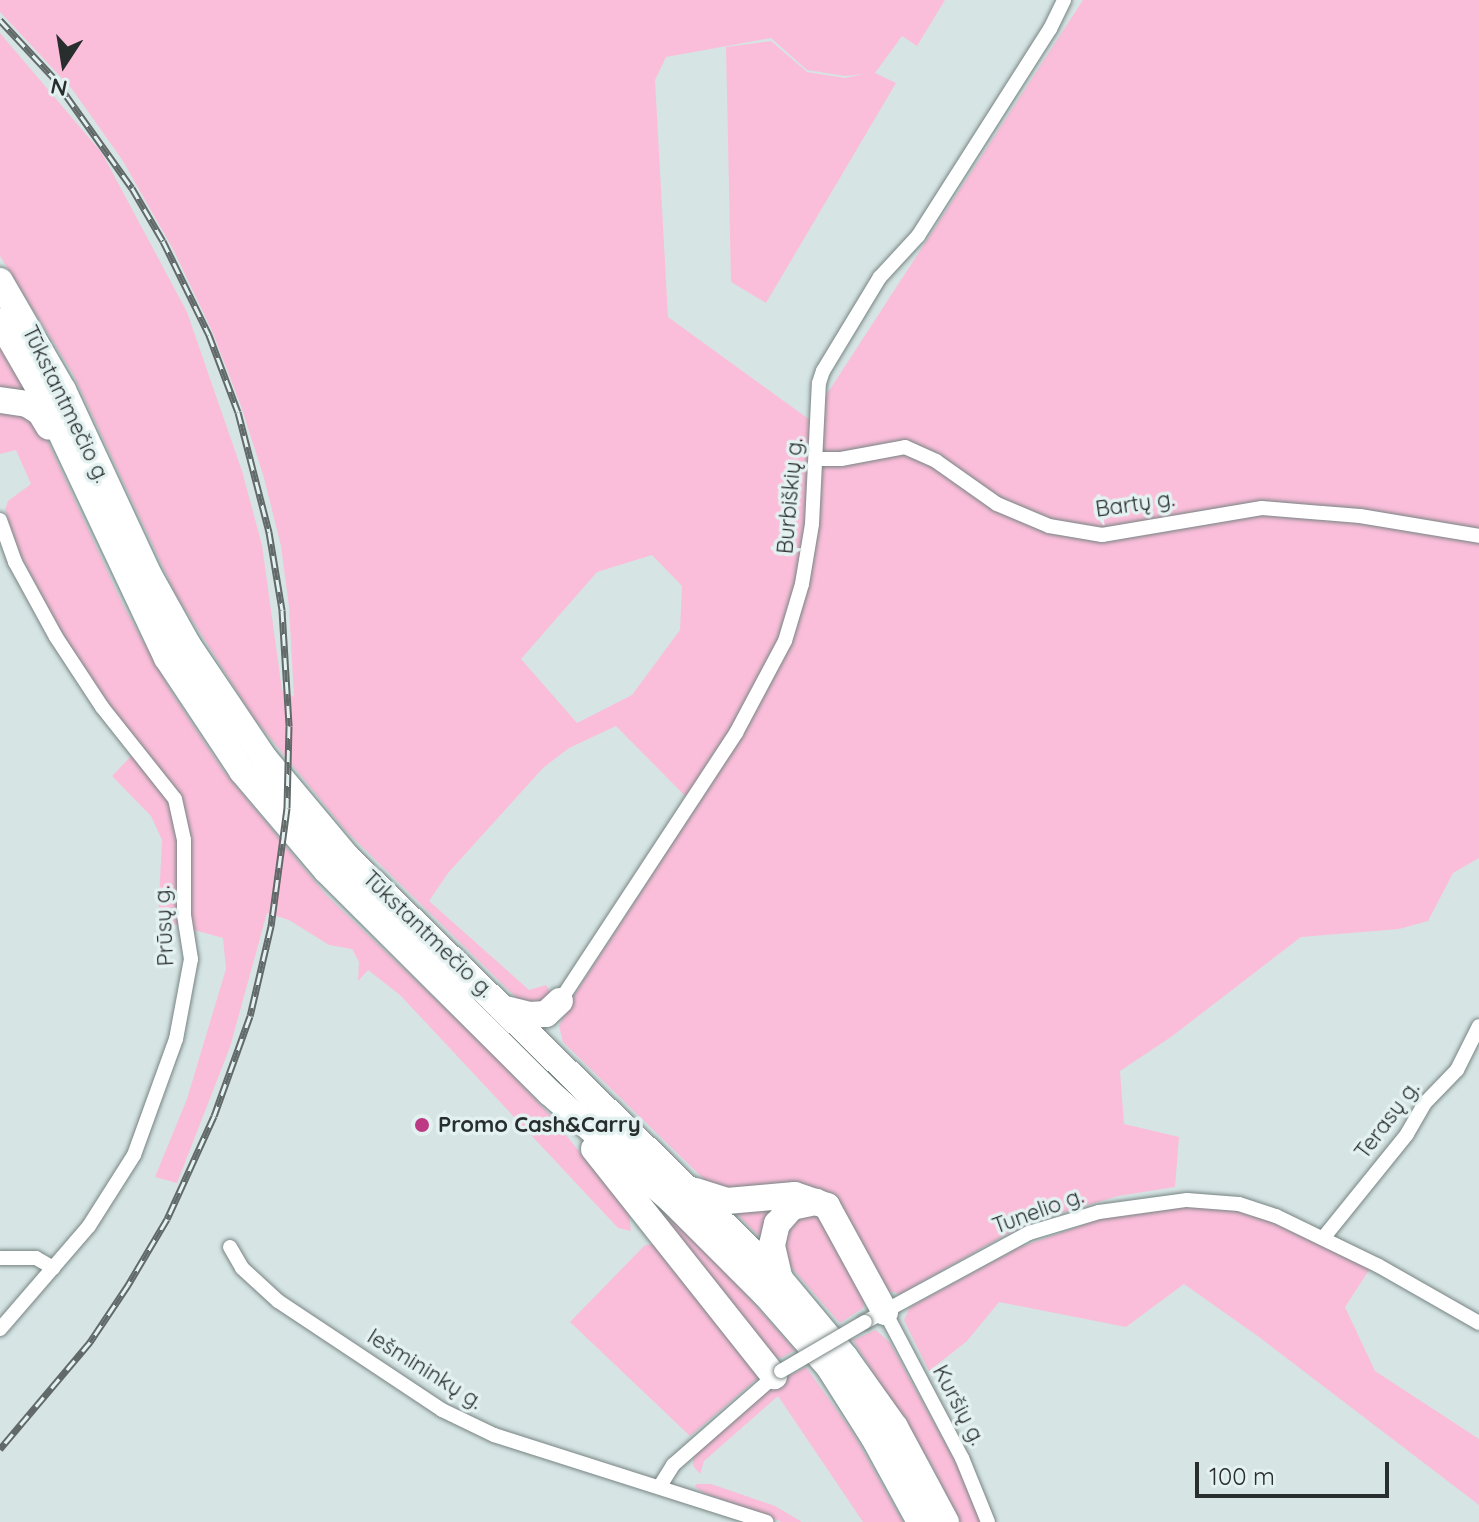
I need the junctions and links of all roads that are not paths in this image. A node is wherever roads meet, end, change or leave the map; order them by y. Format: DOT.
graph roads {
  1 [pos="1064,0"];
  2 [pos="0,281"];
  3 [pos="0,321"];
  4 [pos="0,400"];
  5 [pos="817,459"];
  6 [pos="79,472"];
  7 [pos="0,520"];
  8 [pos="1479,536"];
  9 [pos="560,1001"];
  10 [pos="506,1009"];
  11 [pos="1479,1026"];
  12 [pos="557,1059"];
  13 [pos="550,1093"];
  14 [pos="685,1184"];
  15 [pos="819,1202"];
  16 [pos="1324,1237"];
  17 [pos="230,1247"];
  18 [pos="0,1258"];
  19 [pos="53,1268"];
  20 [pos="780,1279"];
  21 [pos="875,1317"];
  22 [pos="1479,1323"];
  23 [pos="0,1329"];
  24 [pos="778,1373"];
  25 [pos="660,1486"];
  26 [pos="766,1522"];
  27 [pos="920,1522"];
  28 [pos="946,1522"];
  29 [pos="988,1522"];
  1 -- 5 [label="street, Burbiškių g."];
  2 -- 10 [label="highway, Tūkstantmečio g."];
  3 -- 6 [label="highway, Tūkstantmečio g."];
  4 -- 6 [label="highway"];
  5 -- 8 [label="street, Bartų g."];
  5 -- 9 [label="street, Burbiškių g."];
  6 -- 13 [label="highway, Tūkstantmečio g."];
  7 -- 19 [label="street, Prūsų g."];
  9 -- 10 [label="highway"];
  9 -- 12 [label="highway"];
  10 -- 12 [label="highway, Tūkstantmečio g."];
  11 -- 16 [label="street, Terasų g."];
  12 -- 14 [label="highway, Tūkstantmečio g."];
  13 -- 24 [label="highway"];
  13 -- 27 [label="highway, Tūkstantmečio g."];
  14 -- 15 [label="highway"];
  14 -- 20 [label="highway, Tūkstantmečio g."];
  15 -- 20 [label="highway"];
  15 -- 21 [label="highway"];
  16 -- 21 [label="street, Tunelio g."];
  16 -- 22 [label="street, Tunelio g."];
  17 -- 25 [label="street, Iešmininkų g."];
  18 -- 19 [label="street"];
  19 -- 23 [label="street, Prūsų g."];
  20 -- 28 [label="highway, Tūkstantmečio g."];
  21 -- 24 [label="street, Tunelio g., bridge"];
  21 -- 29 [label="street, Kuršių g."];
  24 -- 25 [label="street, Tunelio g."];
  25 -- 26 [label="street, Iešmininkų g."];
}
